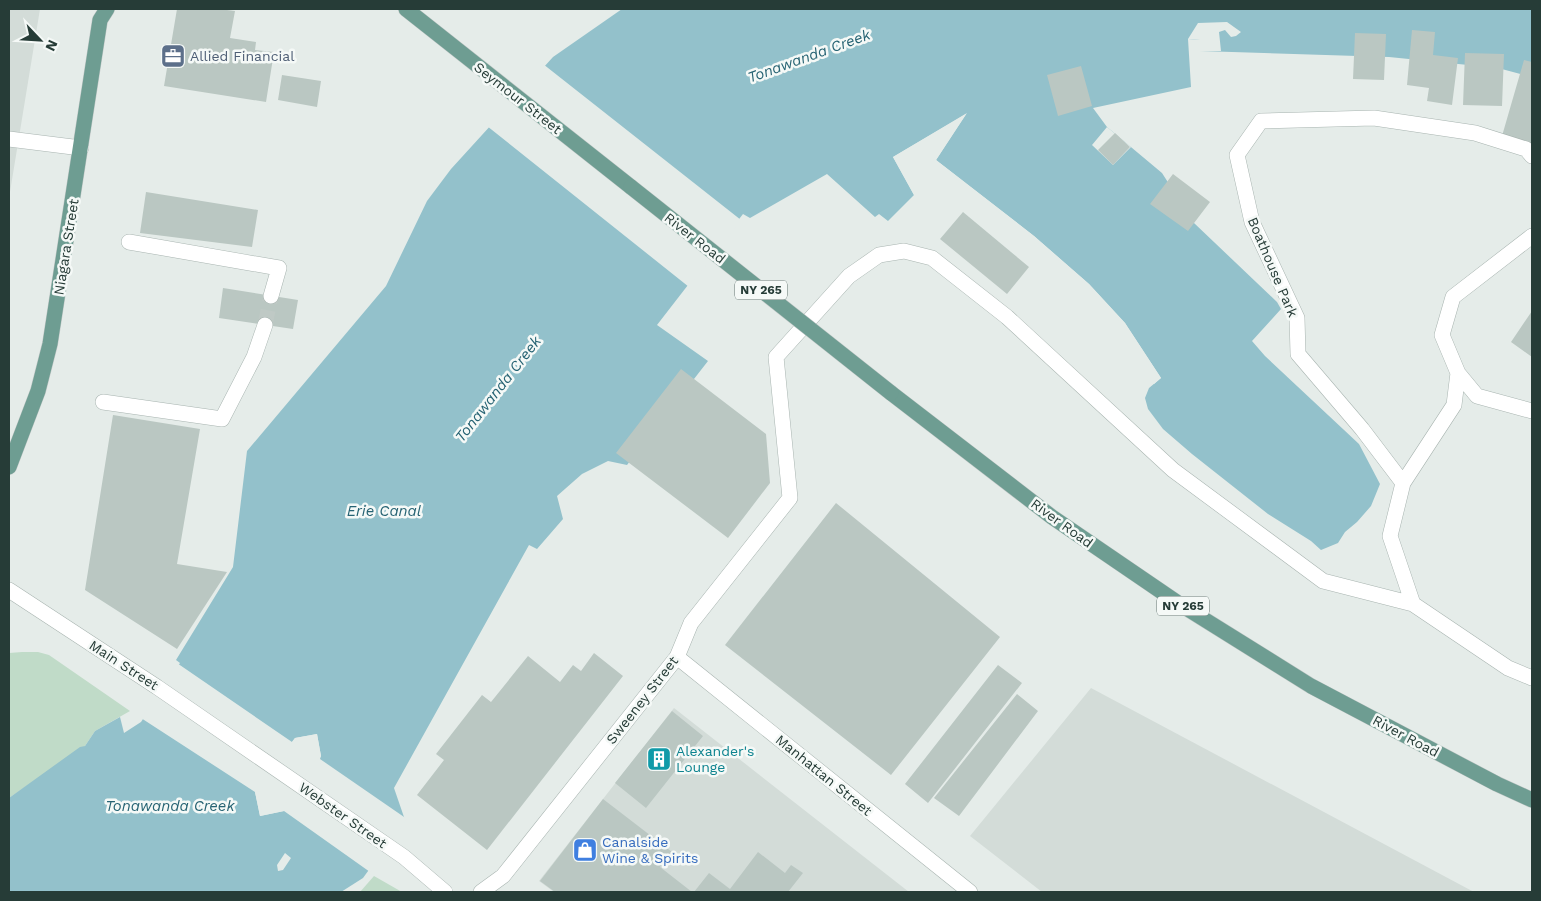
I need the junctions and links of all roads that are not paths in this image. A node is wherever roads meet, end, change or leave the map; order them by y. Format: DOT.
graph roads {
  1 [pos="406,9"];
  2 [pos="102,13"];
  3 [pos="9,139"];
  4 [pos="81,148"];
  5 [pos="1532,156"];
  6 [pos="631,187"];
  7 [pos="1532,236"];
  8 [pos="129,242"];
  9 [pos="271,296"];
  10 [pos="265,325"];
  11 [pos="1458,373"];
  12 [pos="1477,396"];
  13 [pos="103,402"];
  14 [pos="1454,405"];
  15 [pos="1532,411"];
  16 [pos="9,467"];
  17 [pos="1403,483"];
  18 [pos="9,590"];
  19 [pos="1413,604"];
  20 [pos="677,658"];
  21 [pos="1532,678"];
  22 [pos="238,743"];
  23 [pos="1532,800"];
  24 [pos="445,892"];
  25 [pos="481,892"];
  26 [pos="970,892"];
  1 -- 6 [label="main road, Seymour Street / NY 265"];
  2 -- 4 [label="main road, Niagara Street"];
  3 -- 4 [label="street"];
  4 -- 16 [label="main road, Niagara Street"];
  5 -- 17 [label="street, Boathouse Park"];
  6 -- 23 [label="main road, River Road / NY 265, bridge"];
  7 -- 11 [label="street"];
  8 -- 9 [label="street"];
  10 -- 13 [label="street"];
  11 -- 12 [label="street"];
  11 -- 14 [label="street"];
  12 -- 14 [label="street"];
  12 -- 15 [label="street"];
  14 -- 17 [label="street"];
  17 -- 19 [label="street"];
  18 -- 22 [label="street, Main Street"];
  19 -- 20 [label="street, Sweeney Street"];
  19 -- 21 [label="street"];
  20 -- 25 [label="street, Sweeney Street"];
  20 -- 26 [label="street, Manhattan Street"];
  22 -- 24 [label="street, Webster Street"];
}
